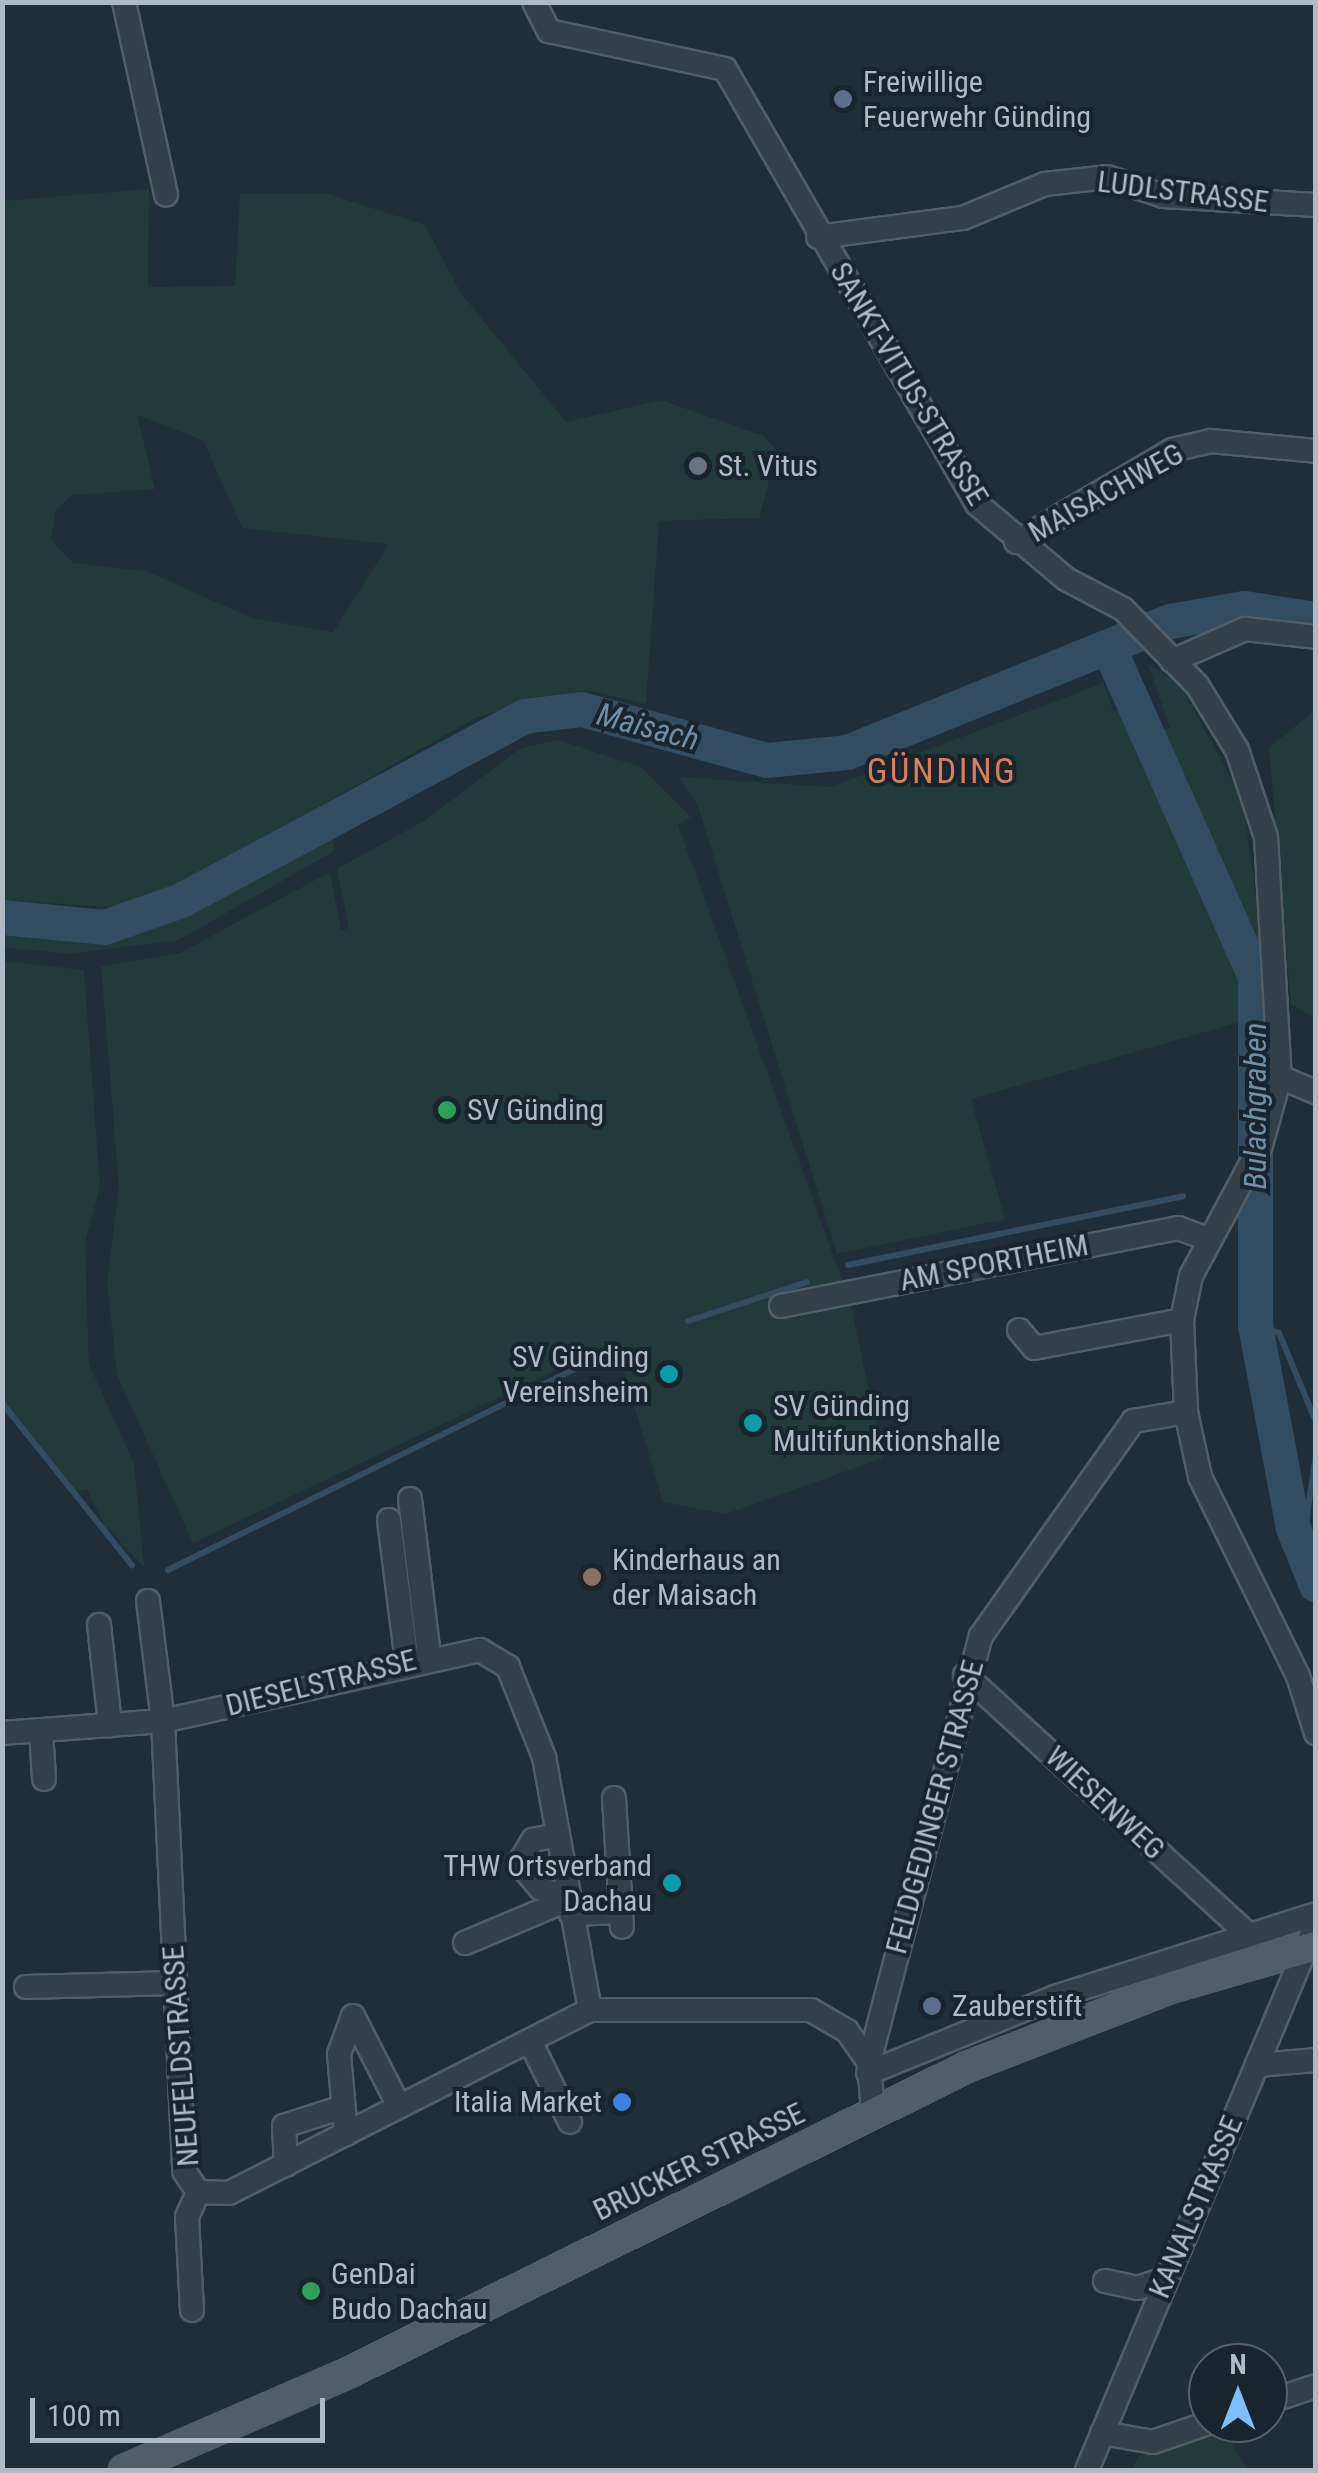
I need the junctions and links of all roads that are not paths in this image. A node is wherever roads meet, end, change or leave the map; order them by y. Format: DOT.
graph roads {
  1 [pos="124,2"];
  2 [pos="534,2"];
  3 [pos="166,194"];
  4 [pos="1316,205"];
  5 [pos="818,237"];
  6 [pos="1316,451"];
  7 [pos="1016,542"];
  8 [pos="1316,638"];
  9 [pos="1168,656"];
  10 [pos="1280,1077"];
  11 [pos="1316,1092"];
  12 [pos="1206,1238"];
  13 [pos="781,1306"];
  14 [pos="1182,1320"];
  15 [pos="1019,1330"];
  16 [pos="1186,1412"];
  17 [pos="410,1500"];
  18 [pos="389,1520"];
  19 [pos="148,1601"];
  20 [pos="99,1625"];
  21 [pos="418,1660"];
  22 [pos="965,1675"];
  23 [pos="163,1721"];
  24 [pos="110,1725"];
  25 [pos="41,1730"];
  26 [pos="2,1733"];
  27 [pos="1316,1734"];
  28 [pos="44,1780"];
  29 [pos="614,1798"];
  30 [pos="558,1836"];
  31 [pos="570,1907"];
  32 [pos="1316,1914"];
  33 [pos="1244,1932"];
  34 [pos="1314,1939"];
  35 [pos="465,1943"];
  36 [pos="174,1982"];
  37 [pos="26,1987"];
  38 [pos="590,2010"];
  39 [pos="530,2041"];
  40 [pos="1316,2060"];
  41 [pos="1258,2065"];
  42 [pos="868,2067"];
  43 [pos="398,2106"];
  44 [pos="343,2107"];
  45 [pos="872,2112"];
  46 [pos="570,2122"];
  47 [pos="346,2134"];
  48 [pos="286,2165"];
  49 [pos="198,2192"];
  50 [pos="1164,2280"];
  51 [pos="1105,2281"];
  52 [pos="192,2310"];
  53 [pos="1316,2386"];
  54 [pos="1288,2395"];
  55 [pos="1188,2430"];
  56 [pos="1102,2433"];
  57 [pos="124,2470"];
  58 [pos="1087,2470"];
  1 -- 3 [label="street"];
  2 -- 5 [label="street, SANKT-VITUS-STRASSE"];
  4 -- 5 [label="street, LUDLSTRASSE"];
  5 -- 7 [label="street, SANKT-VITUS-STRASSE"];
  6 -- 7 [label="street, MAISACHWEG"];
  7 -- 9 [label="street, SANKT-VITUS-STRASSE"];
  8 -- 9 [label="street"];
  9 -- 10 [label="street, SANKT-VITUS-STRASSE"];
  10 -- 11 [label="street"];
  10 -- 12 [label="street, SANKT-VITUS-STRASSE"];
  12 -- 13 [label="street, AM SPORTHEIM"];
  12 -- 14 [label="street, SANKT-VITUS-STRASSE"];
  14 -- 15 [label="street"];
  14 -- 16 [label="street, SANKT-VITUS-STRASSE"];
  16 -- 22 [label="street, FELDGEDINGER STRASSE"];
  16 -- 27 [label="street, SANKT-VITUS-STRASSE"];
  17 -- 21 [label="street"];
  18 -- 21 [label="street"];
  19 -- 23 [label="street"];
  20 -- 24 [label="street"];
  21 -- 23 [label="street, DIESELSTRASSE"];
  21 -- 30 [label="street, DIESELSTRASSE"];
  22 -- 33 [label="street, WIESENWEG"];
  22 -- 42 [label="street, FELDGEDINGER STRASSE"];
  23 -- 24 [label="street, DIESELSTRASSE"];
  23 -- 36 [label="street, NEUFELDSTRASSE"];
  24 -- 25 [label="street, DIESELSTRASSE"];
  25 -- 26 [label="street, DIESELSTRASSE"];
  25 -- 28 [label="street"];
  29 -- 31 [label="street"];
  30 -- 31 [label="street"];
  30 -- 31 [label="street"];
  31 -- 35 [label="street"];
  31 -- 38 [label="street"];
  32 -- 33 [label="street"];
  33 -- 42 [label="street"];
  34 -- 41 [label="street, KANALSTRASSE"];
  34 -- 45 [label="main road, BRUCKER STRASSE"];
  36 -- 37 [label="street"];
  36 -- 49 [label="street, NEUFELDSTRASSE"];
  38 -- 39 [label="street, NEUFELDSTRASSE"];
  38 -- 42 [label="street, NEUFELDSTRASSE"];
  39 -- 43 [label="street, NEUFELDSTRASSE"];
  39 -- 46 [label="street"];
  40 -- 41 [label="street"];
  41 -- 50 [label="street, KANALSTRASSE"];
  42 -- 45 [label="street, FELDGEDINGER STRASSE"];
  43 -- 44 [label="street"];
  43 -- 47 [label="street, NEUFELDSTRASSE"];
  44 -- 47 [label="street"];
  44 -- 48 [label="street"];
  45 -- 57 [label="main road, BRUCKER STRASSE"];
  47 -- 48 [label="street, NEUFELDSTRASSE"];
  48 -- 49 [label="street, NEUFELDSTRASSE"];
  49 -- 52 [label="street"];
  50 -- 51 [label="street"];
  50 -- 56 [label="street, KANALSTRASSE"];
  53 -- 54 [label="street"];
  55 -- 56 [label="street"];
  56 -- 58 [label="street, KANALSTRASSE"];
}
